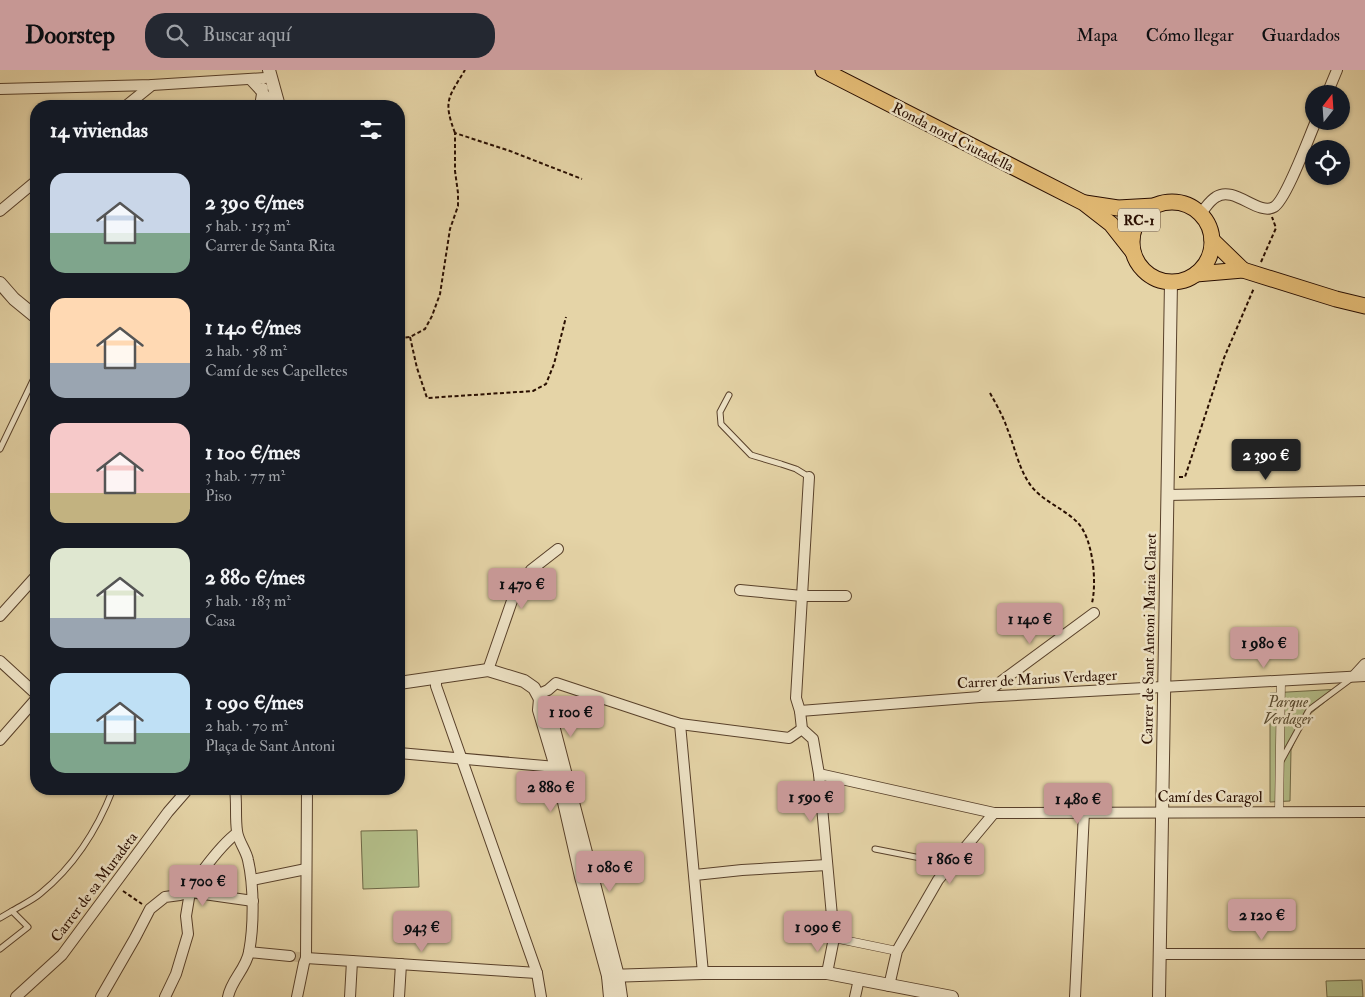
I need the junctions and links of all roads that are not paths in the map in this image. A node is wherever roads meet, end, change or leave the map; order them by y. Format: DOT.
graph roads {
  1 [pos="823,70"];
  2 [pos="1337,70"];
  3 [pos="267,72"];
  4 [pos="250,79"];
  5 [pos="152,85"];
  6 [pos="1331,85"];
  7 [pos="0,89"];
  8 [pos="262,91"];
  9 [pos="133,100"];
  10 [pos="261,100"];
  11 [pos="271,100"];
  12 [pos="275,100"];
  13 [pos="1312,130"];
  14 [pos="30,186"];
  15 [pos="1084,203"];
  16 [pos="1155,206"];
  17 [pos="0,211"];
  18 [pos="1200,214"];
  19 [pos="1212,240"];
  20 [pos="1133,252"];
  21 [pos="1249,272"];
  22 [pos="1196,274"];
  23 [pos="1171,282"];
  24 [pos="0,283"];
  25 [pos="1365,306"];
  26 [pos="30,312"];
  27 [pos="30,386"];
  28 [pos="729,395"];
  29 [pos="0,449"];
  30 [pos="809,477"];
  31 [pos="1365,492"];
  32 [pos="1167,495"];
  33 [pos="558,549"];
  34 [pos="30,583"];
  35 [pos="740,590"];
  36 [pos="802,596"];
  37 [pos="846,596"];
  38 [pos="1092,615"];
  39 [pos="0,616"];
  40 [pos="0,661"];
  41 [pos="1365,664"];
  42 [pos="488,670"];
  43 [pos="1354,676"];
  44 [pos="1365,676"];
  45 [pos="436,678"];
  46 [pos="1281,680"];
  47 [pos="405,682"];
  48 [pos="1164,687"];
  49 [pos="30,688"];
  50 [pos="540,696"];
  51 [pos="980,697"];
  52 [pos="30,706"];
  53 [pos="800,711"];
  54 [pos="680,724"];
  55 [pos="802,729"];
  56 [pos="0,740"];
  57 [pos="405,754"];
  58 [pos="461,759"];
  59 [pos="1280,764"];
  60 [pos="556,767"];
  61 [pos="819,774"];
  62 [pos="571,794"];
  63 [pos="111,795"];
  64 [pos="183,795"];
  65 [pos="235,795"];
  66 [pos="307,795"];
  67 [pos="1084,812"];
  68 [pos="1162,812"];
  69 [pos="1279,812"];
  70 [pos="1365,812"];
  71 [pos="994,813"];
  72 [pos="237,833"];
  73 [pos="875,849"];
  74 [pos="952,864"];
  75 [pos="827,866"];
  76 [pos="306,869"];
  77 [pos="695,876"];
  78 [pos="252,880"];
  79 [pos="190,892"];
  80 [pos="253,901"];
  81 [pos="12,912"];
  82 [pos="0,918"];
  83 [pos="834,938"];
  84 [pos="0,949"];
  85 [pos="897,951"];
  86 [pos="249,952"];
  87 [pos="1160,954"];
  88 [pos="1365,954"];
  89 [pos="290,956"];
  90 [pos="306,958"];
  91 [pos="352,961"];
  92 [pos="401,964"];
  93 [pos="539,972"];
  94 [pos="703,973"];
  95 [pos="827,973"];
  96 [pos="609,976"];
  97 [pos="859,980"];
  98 [pos="889,986"];
  99 [pos="16,997"];
  100 [pos="101,997"];
  101 [pos="164,997"];
  102 [pos="228,997"];
  103 [pos="297,997"];
  104 [pos="350,997"];
  105 [pos="399,997"];
  106 [pos="541,997"];
  107 [pos="610,997"];
  108 [pos="621,997"];
  109 [pos="855,997"];
  110 [pos="952,997"];
  111 [pos="1075,997"];
  112 [pos="1159,997"];
  1 -- 15 [label="main road, Ronda nord Ciutadella / RC-1"];
  2 -- 6 [label="street"];
  3 -- 4 [label="street"];
  3 -- 8 [label="street"];
  3 -- 12 [label="street"];
  4 -- 5 [label="street"];
  4 -- 8 [label="street"];
  5 -- 7 [label="street"];
  5 -- 9 [label="street"];
  8 -- 10 [label="street"];
  8 -- 11 [label="street"];
  13 -- 18 [label="street"];
  14 -- 17 [label="street"];
  15 -- 16 [label="main road, RC-1"];
  15 -- 20 [label="main road, RC-1"];
  16 -- 18 [label="main road, RC-1"];
  16 -- 20 [label="main road, RC-1"];
  18 -- 19 [label="main road"];
  19 -- 21 [label="main road"];
  19 -- 22 [label="main road"];
  20 -- 23 [label="main road, RC-1"];
  21 -- 22 [label="main road"];
  21 -- 25 [label="main road"];
  22 -- 23 [label="main road"];
  23 -- 32 [label="street, Carrer de Sant Antoni Maria Claret"];
  24 -- 26 [label="street"];
  27 -- 29 [label="lane"];
  28 -- 30 [label="lane"];
  30 -- 36 [label="street"];
  31 -- 32 [label="street"];
  32 -- 48 [label="street, Carrer de Sant Antoni Maria Claret"];
  33 -- 42 [label="street"];
  34 -- 39 [label="street"];
  35 -- 36 [label="street"];
  36 -- 37 [label="street"];
  36 -- 53 [label="street"];
  38 -- 51 [label="street"];
  40 -- 49 [label="street"];
  41 -- 43 [label="street"];
  42 -- 45 [label="street"];
  42 -- 50 [label="street"];
  43 -- 44 [label="street, Carrer de Marius Verdager"];
  43 -- 46 [label="street, Carrer de Marius Verdager"];
  43 -- 59 [label="lane"];
  45 -- 47 [label="street"];
  45 -- 58 [label="street"];
  46 -- 48 [label="street, Carrer de Marius Verdager"];
  46 -- 59 [label="street"];
  48 -- 51 [label="street, Carrer de Marius Verdager"];
  48 -- 68 [label="street, Carrer de Sant Antoni Maria Claret"];
  50 -- 54 [label="street"];
  50 -- 60 [label="street"];
  50 -- 62 [label="street"];
  51 -- 53 [label="street, Carrer de Marius Verdager"];
  52 -- 56 [label="street"];
  53 -- 55 [label="street"];
  54 -- 55 [label="street"];
  54 -- 77 [label="street"];
  55 -- 61 [label="street"];
  57 -- 58 [label="street"];
  58 -- 60 [label="street"];
  58 -- 93 [label="street"];
  59 -- 69 [label="street"];
  60 -- 62 [label="street"];
  60 -- 96 [label="street"];
  61 -- 71 [label="street, Camí des Caragol"];
  61 -- 75 [label="street"];
  62 -- 96 [label="street"];
  63 -- 81 [label="lane"];
  64 -- 99 [label="street, Carrer de sa Muradeta"];
  65 -- 72 [label="street"];
  66 -- 76 [label="street"];
  67 -- 68 [label="street, Camí des Caragol"];
  67 -- 71 [label="street, Camí des Caragol"];
  67 -- 111 [label="street"];
  68 -- 69 [label="street, Camí des Caragol"];
  68 -- 87 [label="street, Carrer de Sant Antoni Maria Claret"];
  69 -- 70 [label="street, Camí des Caragol"];
  71 -- 74 [label="street"];
  72 -- 78 [label="street"];
  72 -- 79 [label="street"];
  73 -- 74 [label="lane"];
  74 -- 85 [label="street"];
  75 -- 77 [label="street"];
  75 -- 83 [label="street"];
  76 -- 78 [label="street"];
  76 -- 90 [label="street"];
  77 -- 94 [label="street"];
  78 -- 80 [label="street"];
  79 -- 80 [label="street"];
  79 -- 100 [label="street"];
  79 -- 101 [label="street"];
  80 -- 86 [label="street"];
  81 -- 82 [label="lane"];
  81 -- 84 [label="lane"];
  83 -- 85 [label="street"];
  83 -- 95 [label="street"];
  85 -- 98 [label="street"];
  86 -- 89 [label="street"];
  86 -- 102 [label="street"];
  87 -- 88 [label="street"];
  87 -- 112 [label="street, Carrer de Sant Antoni Maria Claret"];
  90 -- 91 [label="street"];
  90 -- 103 [label="street"];
  91 -- 92 [label="street"];
  91 -- 104 [label="street"];
  92 -- 93 [label="street"];
  92 -- 105 [label="street"];
  93 -- 106 [label="street"];
  94 -- 95 [label="street"];
  94 -- 96 [label="street"];
  95 -- 97 [label="street"];
  96 -- 107 [label="street"];
  96 -- 108 [label="street"];
  97 -- 98 [label="street"];
  97 -- 109 [label="street"];
  98 -- 110 [label="street"];
}
